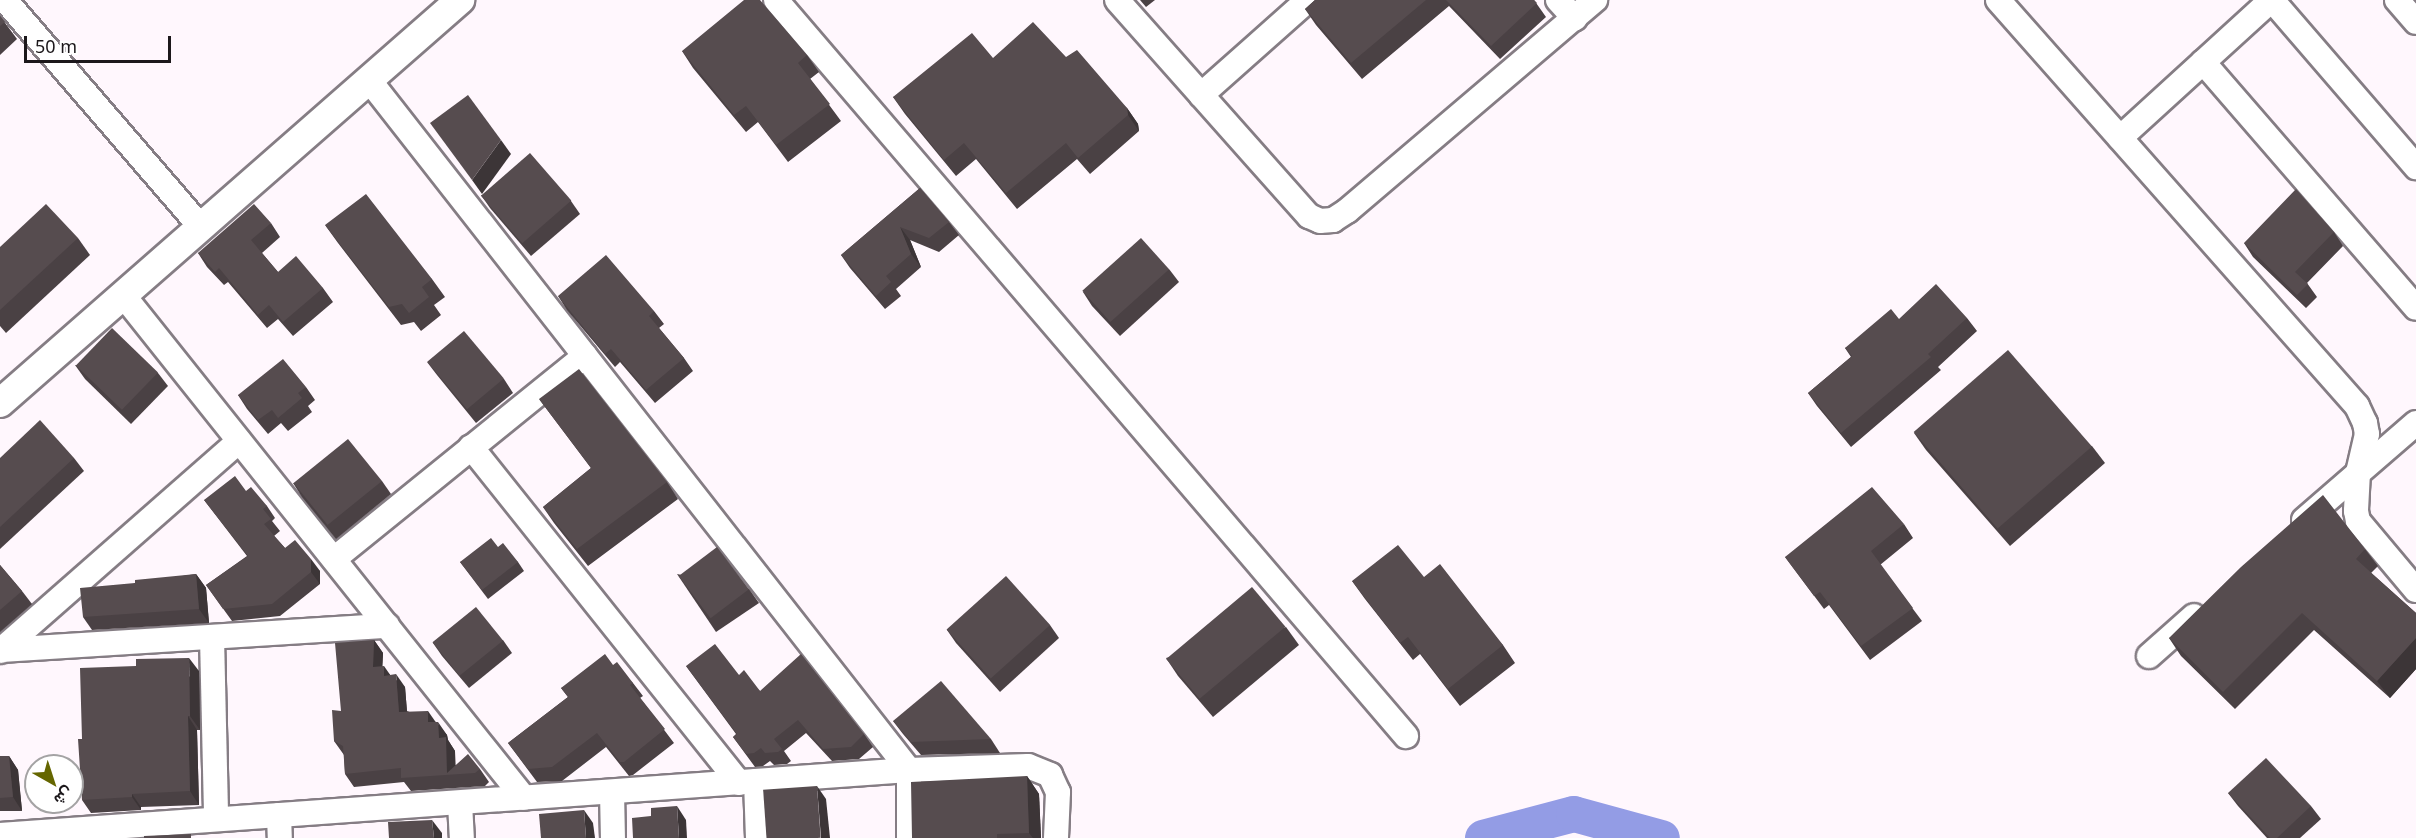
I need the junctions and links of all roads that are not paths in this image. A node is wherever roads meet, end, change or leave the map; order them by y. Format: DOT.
graph roads {
  1 [pos="5,0"];
  2 [pos="460,0"];
  3 [pos="776,0"];
  4 [pos="1117,0"];
  5 [pos="1308,0"];
  6 [pos="1558,0"];
  7 [pos="1595,0"];
  8 [pos="1998,0"];
  9 [pos="2271,0"];
  10 [pos="2397,0"];
  11 [pos="1575,19"];
  12 [pos="2416,22"];
  13 [pos="2203,62"];
  14 [pos="369,80"];
  15 [pos="1202,95"];
  16 [pos="2120,138"];
  17 [pos="2416,167"];
  18 [pos="201,227"];
  19 [pos="123,295"];
  20 [pos="2416,308"];
  21 [pos="585,356"];
  22 [pos="0,403"];
  23 [pos="2416,423"];
  24 [pos="239,441"];
  25 [pos="471,447"];
  26 [pos="2358,472"];
  27 [pos="2288,533"];
  28 [pos="333,559"];
  29 [pos="2416,590"];
  30 [pos="2210,602"];
  31 [pos="387,626"];
  32 [pos="212,637"];
  33 [pos="0,651"];
  34 [pos="2149,656"];
  35 [pos="1406,736"];
  36 [pos="909,770"];
  37 [pos="747,782"];
  38 [pos="612,792"];
  39 [pos="524,798"];
  40 [pos="460,803"];
  41 [pos="216,819"];
  42 [pos="280,826"];
  43 [pos="110,832"];
  44 [pos="0,835"];
  45 [pos="462,838"];
  46 [pos="613,838"];
  47 [pos="758,838"];
  48 [pos="909,838"];
  49 [pos="1056,838"];
  1 -- 18 [label="street"];
  2 -- 14 [label="street"];
  3 -- 35 [label="street"];
  4 -- 15 [label="street"];
  5 -- 15 [label="street"];
  6 -- 11 [label="street"];
  7 -- 11 [label="street"];
  8 -- 16 [label="street"];
  9 -- 13 [label="street"];
  9 -- 17 [label="street"];
  10 -- 12 [label="street"];
  11 -- 15 [label="street"];
  13 -- 16 [label="street"];
  13 -- 20 [label="street"];
  14 -- 18 [label="street"];
  14 -- 21 [label="street"];
  16 -- 26 [label="street"];
  18 -- 19 [label="street"];
  19 -- 22 [label="street"];
  19 -- 24 [label="street"];
  21 -- 25 [label="street"];
  21 -- 36 [label="street"];
  23 -- 26 [label="street"];
  24 -- 28 [label="street"];
  24 -- 33 [label="street"];
  25 -- 28 [label="street"];
  25 -- 37 [label="street"];
  26 -- 27 [label="street"];
  26 -- 29 [label="street"];
  28 -- 31 [label="street"];
  30 -- 34 [label="street"];
  31 -- 32 [label="street"];
  31 -- 39 [label="street"];
  32 -- 33 [label="street"];
  32 -- 41 [label="street"];
  36 -- 37 [label="street"];
  36 -- 48 [label="street"];
  36 -- 49 [label="street"];
  37 -- 38 [label="street"];
  37 -- 47 [label="street"];
  38 -- 39 [label="street"];
  38 -- 46 [label="street"];
  39 -- 40 [label="street"];
  40 -- 42 [label="street"];
  40 -- 45 [label="street"];
  41 -- 42 [label="street"];
  41 -- 43 [label="street"];
  43 -- 44 [label="street"];
}
